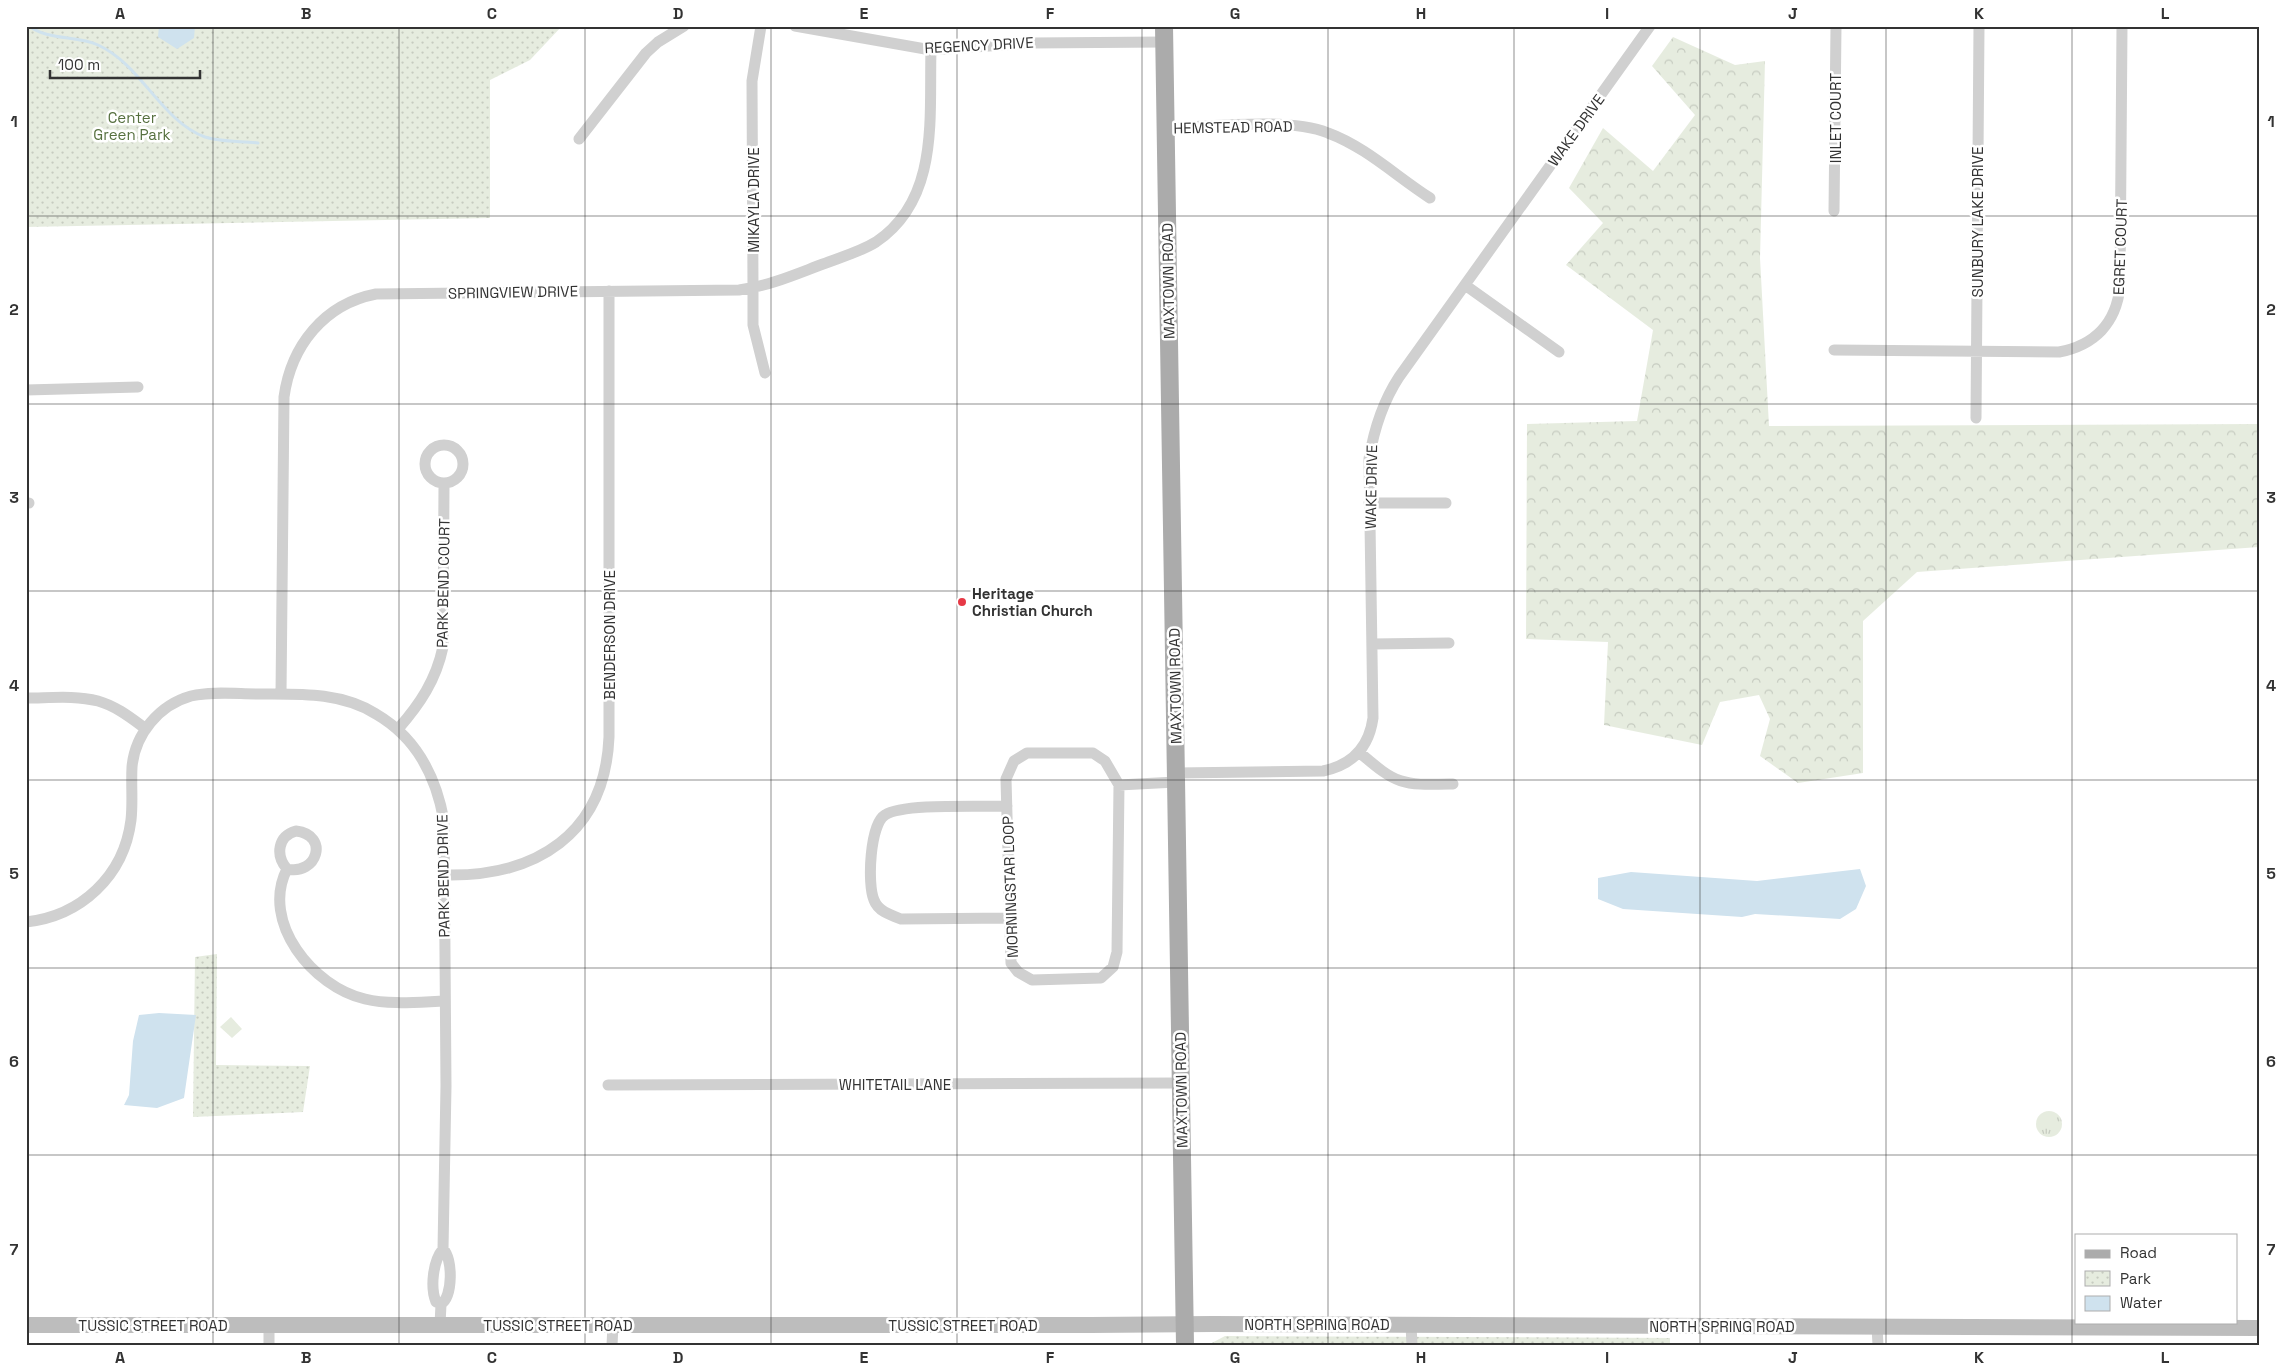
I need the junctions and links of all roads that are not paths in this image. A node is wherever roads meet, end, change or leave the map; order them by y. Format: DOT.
graph roads {
  1 [pos="684,26"];
  2 [pos="761,26"];
  3 [pos="795,26"];
  4 [pos="1650,26"];
  5 [pos="1836,26"];
  6 [pos="1978,26"];
  7 [pos="2122,26"];
  8 [pos="1164,34"];
  9 [pos="930,50"];
  10 [pos="1166,128"];
  11 [pos="579,139"];
  12 [pos="1430,198"];
  13 [pos="1834,211"];
  14 [pos="1465,285"];
  15 [pos="753,288"];
  16 [pos="609,290"];
  17 [pos="1834,350"];
  18 [pos="1559,352"];
  19 [pos="1976,352"];
  20 [pos="765,373"];
  21 [pos="138,387"];
  22 [pos="26,390"];
  23 [pos="1976,418"];
  24 [pos="444,485"];
  25 [pos="1369,503"];
  26 [pos="1446,503"];
  27 [pos="1449,643"];
  28 [pos="1372,644"];
  29 [pos="281,694"];
  30 [pos="26,698"];
  31 [pos="146,728"];
  32 [pos="398,729"];
  33 [pos="1359,752"];
  34 [pos="1176,778"];
  35 [pos="1453,784"];
  36 [pos="1118,785"];
  37 [pos="1007,806"];
  38 [pos="287,869"];
  39 [pos="445,875"];
  40 [pos="1010,918"];
  41 [pos="26,922"];
  42 [pos="445,1002"];
  43 [pos="1181,1083"];
  44 [pos="608,1085"];
  45 [pos="1185,1324"];
  46 [pos="1411,1324"];
  47 [pos="26,1325"];
  48 [pos="268,1325"];
  49 [pos="440,1325"];
  50 [pos="612,1325"];
  51 [pos="1091,1326"];
  52 [pos="1878,1327"];
  53 [pos="2259,1328"];
  54 [pos="269,1345"];
  55 [pos="612,1345"];
  56 [pos="1186,1345"];
  57 [pos="1412,1345"];
  58 [pos="1878,1345"];
  1 -- 11 [label="street"];
  2 -- 15 [label="street, MIKAYLA DRIVE"];
  3 -- 9 [label="street, REGENCY DRIVE"];
  4 -- 14 [label="street, WAKE DRIVE"];
  5 -- 13 [label="street, INLET COURT"];
  6 -- 19 [label="street, SUNBURY LAKE DRIVE"];
  7 -- 19 [label="street, EGRET COURT"];
  8 -- 9 [label="street, REGENCY DRIVE"];
  8 -- 10 [label="main road, MAXTOWN ROAD"];
  9 -- 15 [label="street, SPRINGVIEW DRIVE"];
  10 -- 12 [label="street, HEMSTEAD ROAD"];
  10 -- 34 [label="main road, MAXTOWN ROAD"];
  14 -- 18 [label="street"];
  14 -- 25 [label="street, WAKE DRIVE"];
  15 -- 16 [label="street, SPRINGVIEW DRIVE"];
  15 -- 20 [label="street, MIKAYLA DRIVE"];
  16 -- 29 [label="street, SPRINGVIEW DRIVE"];
  16 -- 39 [label="street, BENDERSON DRIVE"];
  17 -- 19 [label="street, EGRET COURT"];
  19 -- 23 [label="street, SUNBURY LAKE DRIVE"];
  21 -- 22 [label="street"];
  24 -- 32 [label="street, PARK BEND COURT"];
  25 -- 26 [label="street"];
  25 -- 28 [label="street, WAKE DRIVE"];
  27 -- 28 [label="street"];
  28 -- 33 [label="street, WAKE DRIVE"];
  29 -- 31 [label="street, PARK BEND DRIVE"];
  29 -- 32 [label="street, PARK BEND DRIVE"];
  30 -- 31 [label="street"];
  31 -- 41 [label="street, PARK BEND DRIVE"];
  32 -- 39 [label="street, PARK BEND DRIVE"];
  33 -- 34 [label="street, WAKE DRIVE"];
  33 -- 35 [label="street"];
  34 -- 36 [label="street"];
  34 -- 43 [label="main road, MAXTOWN ROAD"];
  36 -- 37 [label="street, MORNINGSTAR LOOP"];
  36 -- 40 [label="street, MORNINGSTAR LOOP"];
  37 -- 40 [label="street, MORNINGSTAR LOOP"];
  37 -- 40 [label="street"];
  38 -- 42 [label="street"];
  39 -- 42 [label="street, PARK BEND DRIVE"];
  42 -- 49 [label="street, PARK BEND DRIVE"];
  43 -- 44 [label="street, WHITETAIL LANE"];
  43 -- 45 [label="main road, MAXTOWN ROAD"];
  45 -- 46 [label="main road, NORTH SPRING ROAD"];
  45 -- 51 [label="main road, NORTH SPRING ROAD"];
  45 -- 56 [label="main road, MAXTOWN ROAD"];
  46 -- 52 [label="main road, NORTH SPRING ROAD"];
  46 -- 57 [label="street"];
  47 -- 48 [label="main road, TUSSIC STREET ROAD"];
  48 -- 49 [label="main road, TUSSIC STREET ROAD"];
  48 -- 54 [label="street"];
  49 -- 50 [label="main road, TUSSIC STREET ROAD"];
  50 -- 51 [label="main road, TUSSIC STREET ROAD"];
  50 -- 55 [label="street"];
  52 -- 53 [label="main road, NORTH SPRING ROAD"];
  52 -- 58 [label="street"];
}
